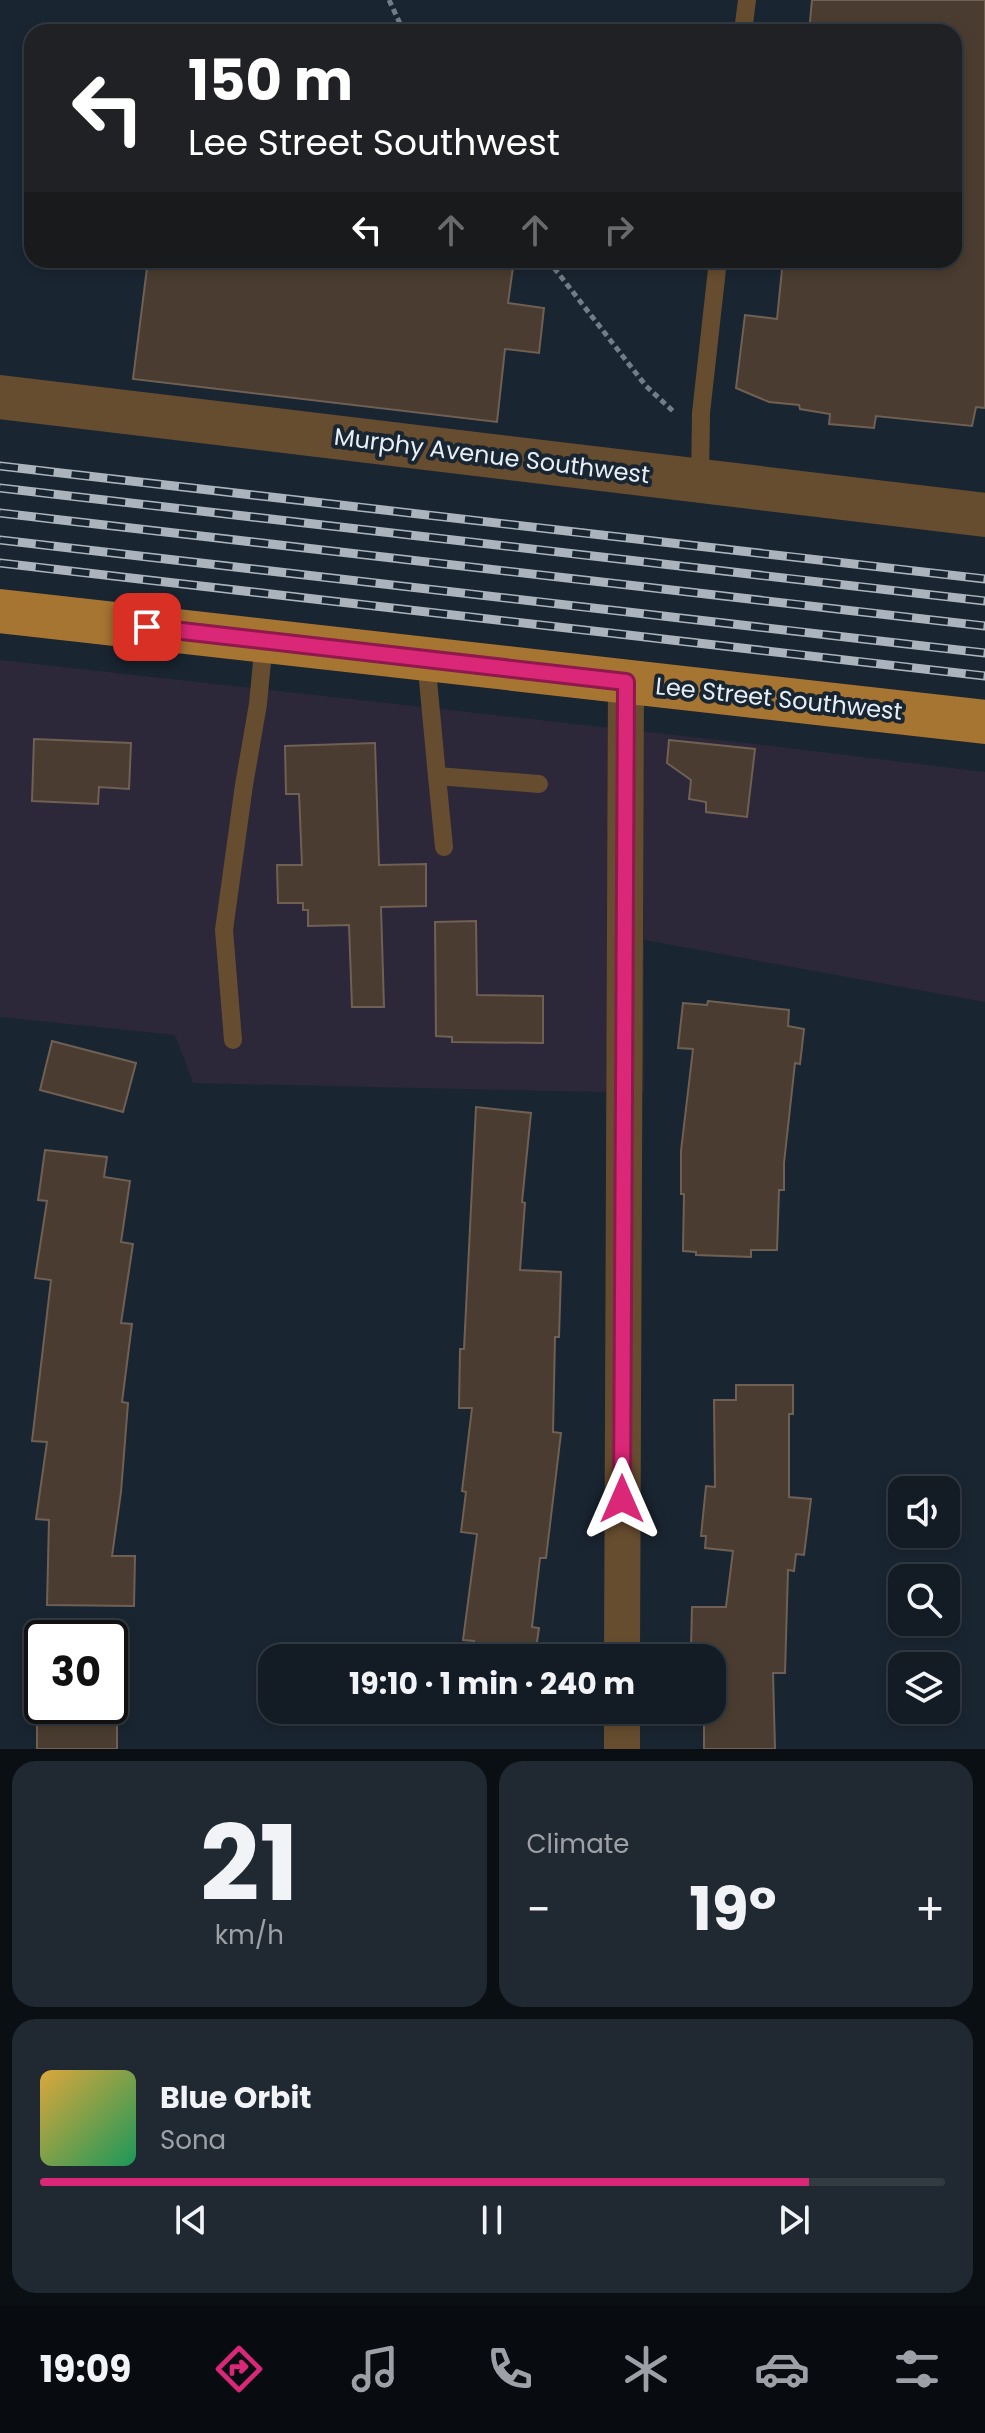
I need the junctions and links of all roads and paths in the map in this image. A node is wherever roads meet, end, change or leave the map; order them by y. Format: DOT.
graph roads {
  1 [pos="389,0"];
  2 [pos="747,0"];
  3 [pos="400,24"];
  4 [pos="744,24"];
  5 [pos="554,268"];
  6 [pos="717,268"];
  7 [pos="0,397"];
  8 [pos="701,436"];
  9 [pos="700,481"];
  10 [pos="985,515"];
  11 [pos="0,611"];
  12 [pos="264,641"];
  13 [pos="426,659"];
  14 [pos="626,682"];
  15 [pos="985,722"];
  16 [pos="437,776"];
  17 [pos="539,784"];
  18 [pos="444,847"];
  19 [pos="233,1040"];
  20 [pos="622,1644"];
  21 [pos="622,1724"];
  22 [pos="622,1749"];
  1 -- 3 [label="path"];
  2 -- 4 [label="lane"];
  5 -- 8 [label="path"];
  6 -- 8 [label="lane"];
  7 -- 9 [label="street, Murphy Avenue Southwest"];
  8 -- 9 [label="lane"];
  9 -- 10 [label="street, Murphy Avenue Southwest"];
  11 -- 12 [label="main road, Lee Street Southwest"];
  12 -- 13 [label="main road, Lee Street Southwest"];
  12 -- 19 [label="lane"];
  13 -- 14 [label="main road, Lee Street Southwest"];
  13 -- 16 [label="lane"];
  14 -- 15 [label="main road, Lee Street Southwest"];
  14 -- 20 [label="street"];
  16 -- 17 [label="lane"];
  16 -- 18 [label="lane"];
  21 -- 22 [label="street"];
}
